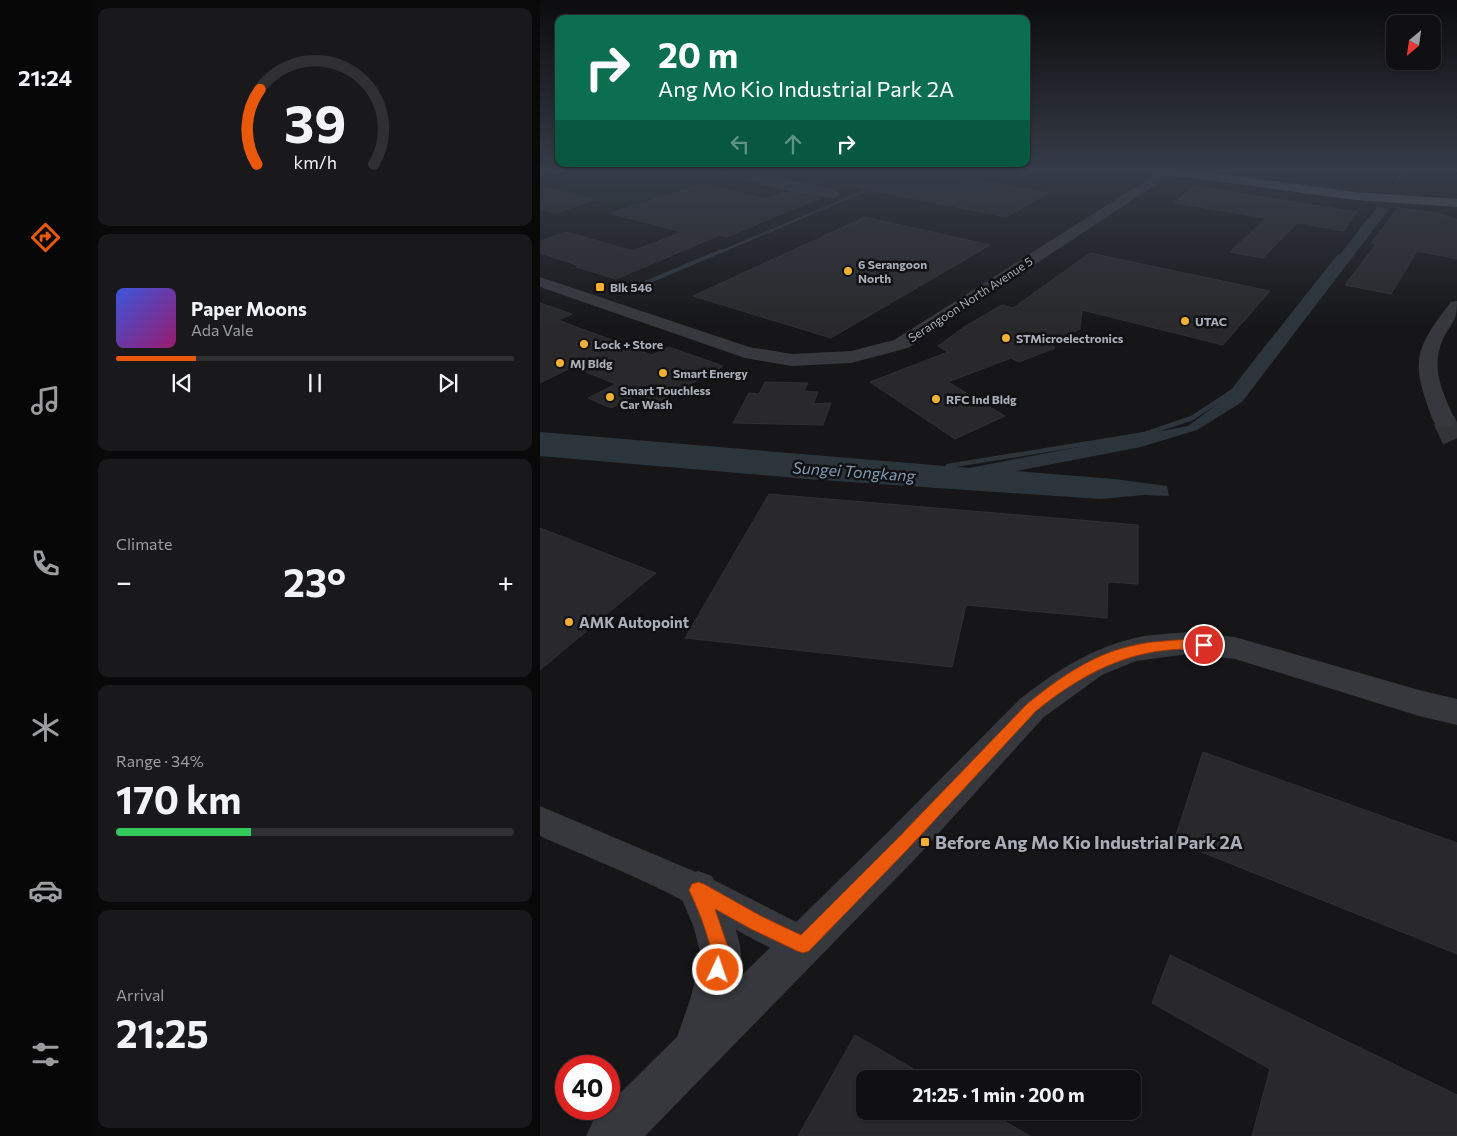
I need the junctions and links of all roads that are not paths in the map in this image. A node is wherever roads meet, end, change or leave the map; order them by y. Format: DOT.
graph roads {
  1 [pos="1078,222"];
  2 [pos="1093,222"];
  3 [pos="540,275"];
  4 [pos="540,282"];
  5 [pos="1457,306"];
  6 [pos="1444,420"];
  7 [pos="1457,712"];
  8 [pos="540,821"];
  9 [pos="698,890"];
  10 [pos="803,945"];
  11 [pos="695,1054"];
  12 [pos="611,1136"];
  1 -- 3 [label="street, Serangoon North Avenue 5"];
  2 -- 4 [label="street, Serangoon North Avenue 5"];
  5 -- 6 [label="street"];
  7 -- 10 [label="street"];
  8 -- 9 [label="street"];
  9 -- 10 [label="street"];
  9 -- 11 [label="street"];
  10 -- 11 [label="street"];
  11 -- 12 [label="street"];
}
